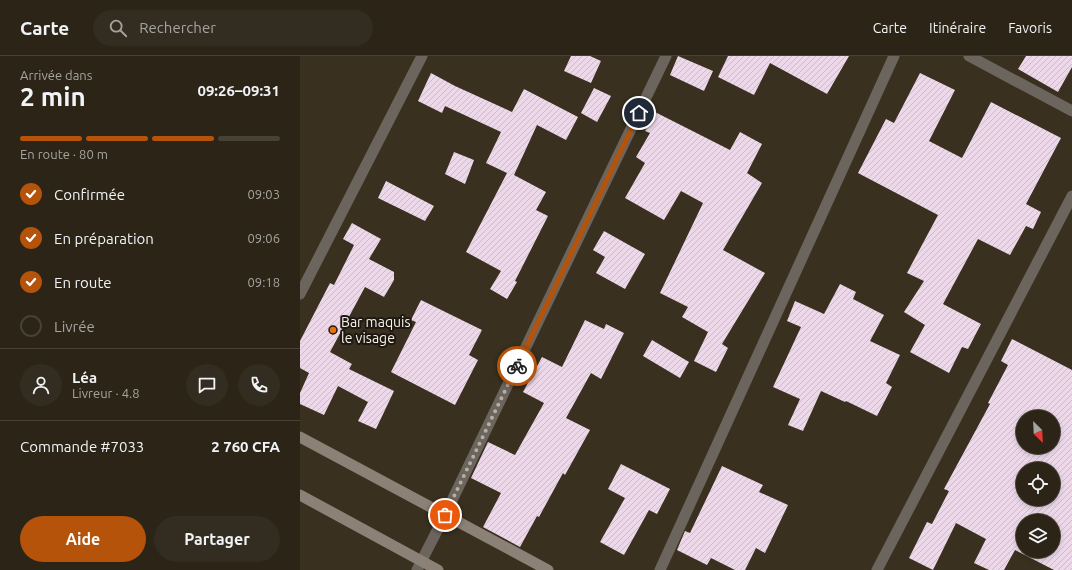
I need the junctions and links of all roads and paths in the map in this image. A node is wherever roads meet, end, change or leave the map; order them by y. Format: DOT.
graph roads {
  1 [pos="422,56"];
  2 [pos="666,56"];
  3 [pos="894,56"];
  4 [pos="969,56"];
  5 [pos="1072,111"];
  6 [pos="1072,196"];
  7 [pos="300,294"];
  8 [pos="300,437"];
  9 [pos="300,495"];
  10 [pos="445,515"];
  11 [pos="419,566"];
  12 [pos="438,570"];
  13 [pos="548,570"];
  14 [pos="660,570"];
  15 [pos="877,570"];
  1 -- 7 [label="street"];
  2 -- 10 [label="street"];
  3 -- 14 [label="street"];
  4 -- 5 [label="street"];
  6 -- 15 [label="street"];
  8 -- 10 [label="main road"];
  9 -- 11 [label="main road"];
  10 -- 11 [label="street"];
  10 -- 13 [label="main road"];
  11 -- 12 [label="main road"];
}
